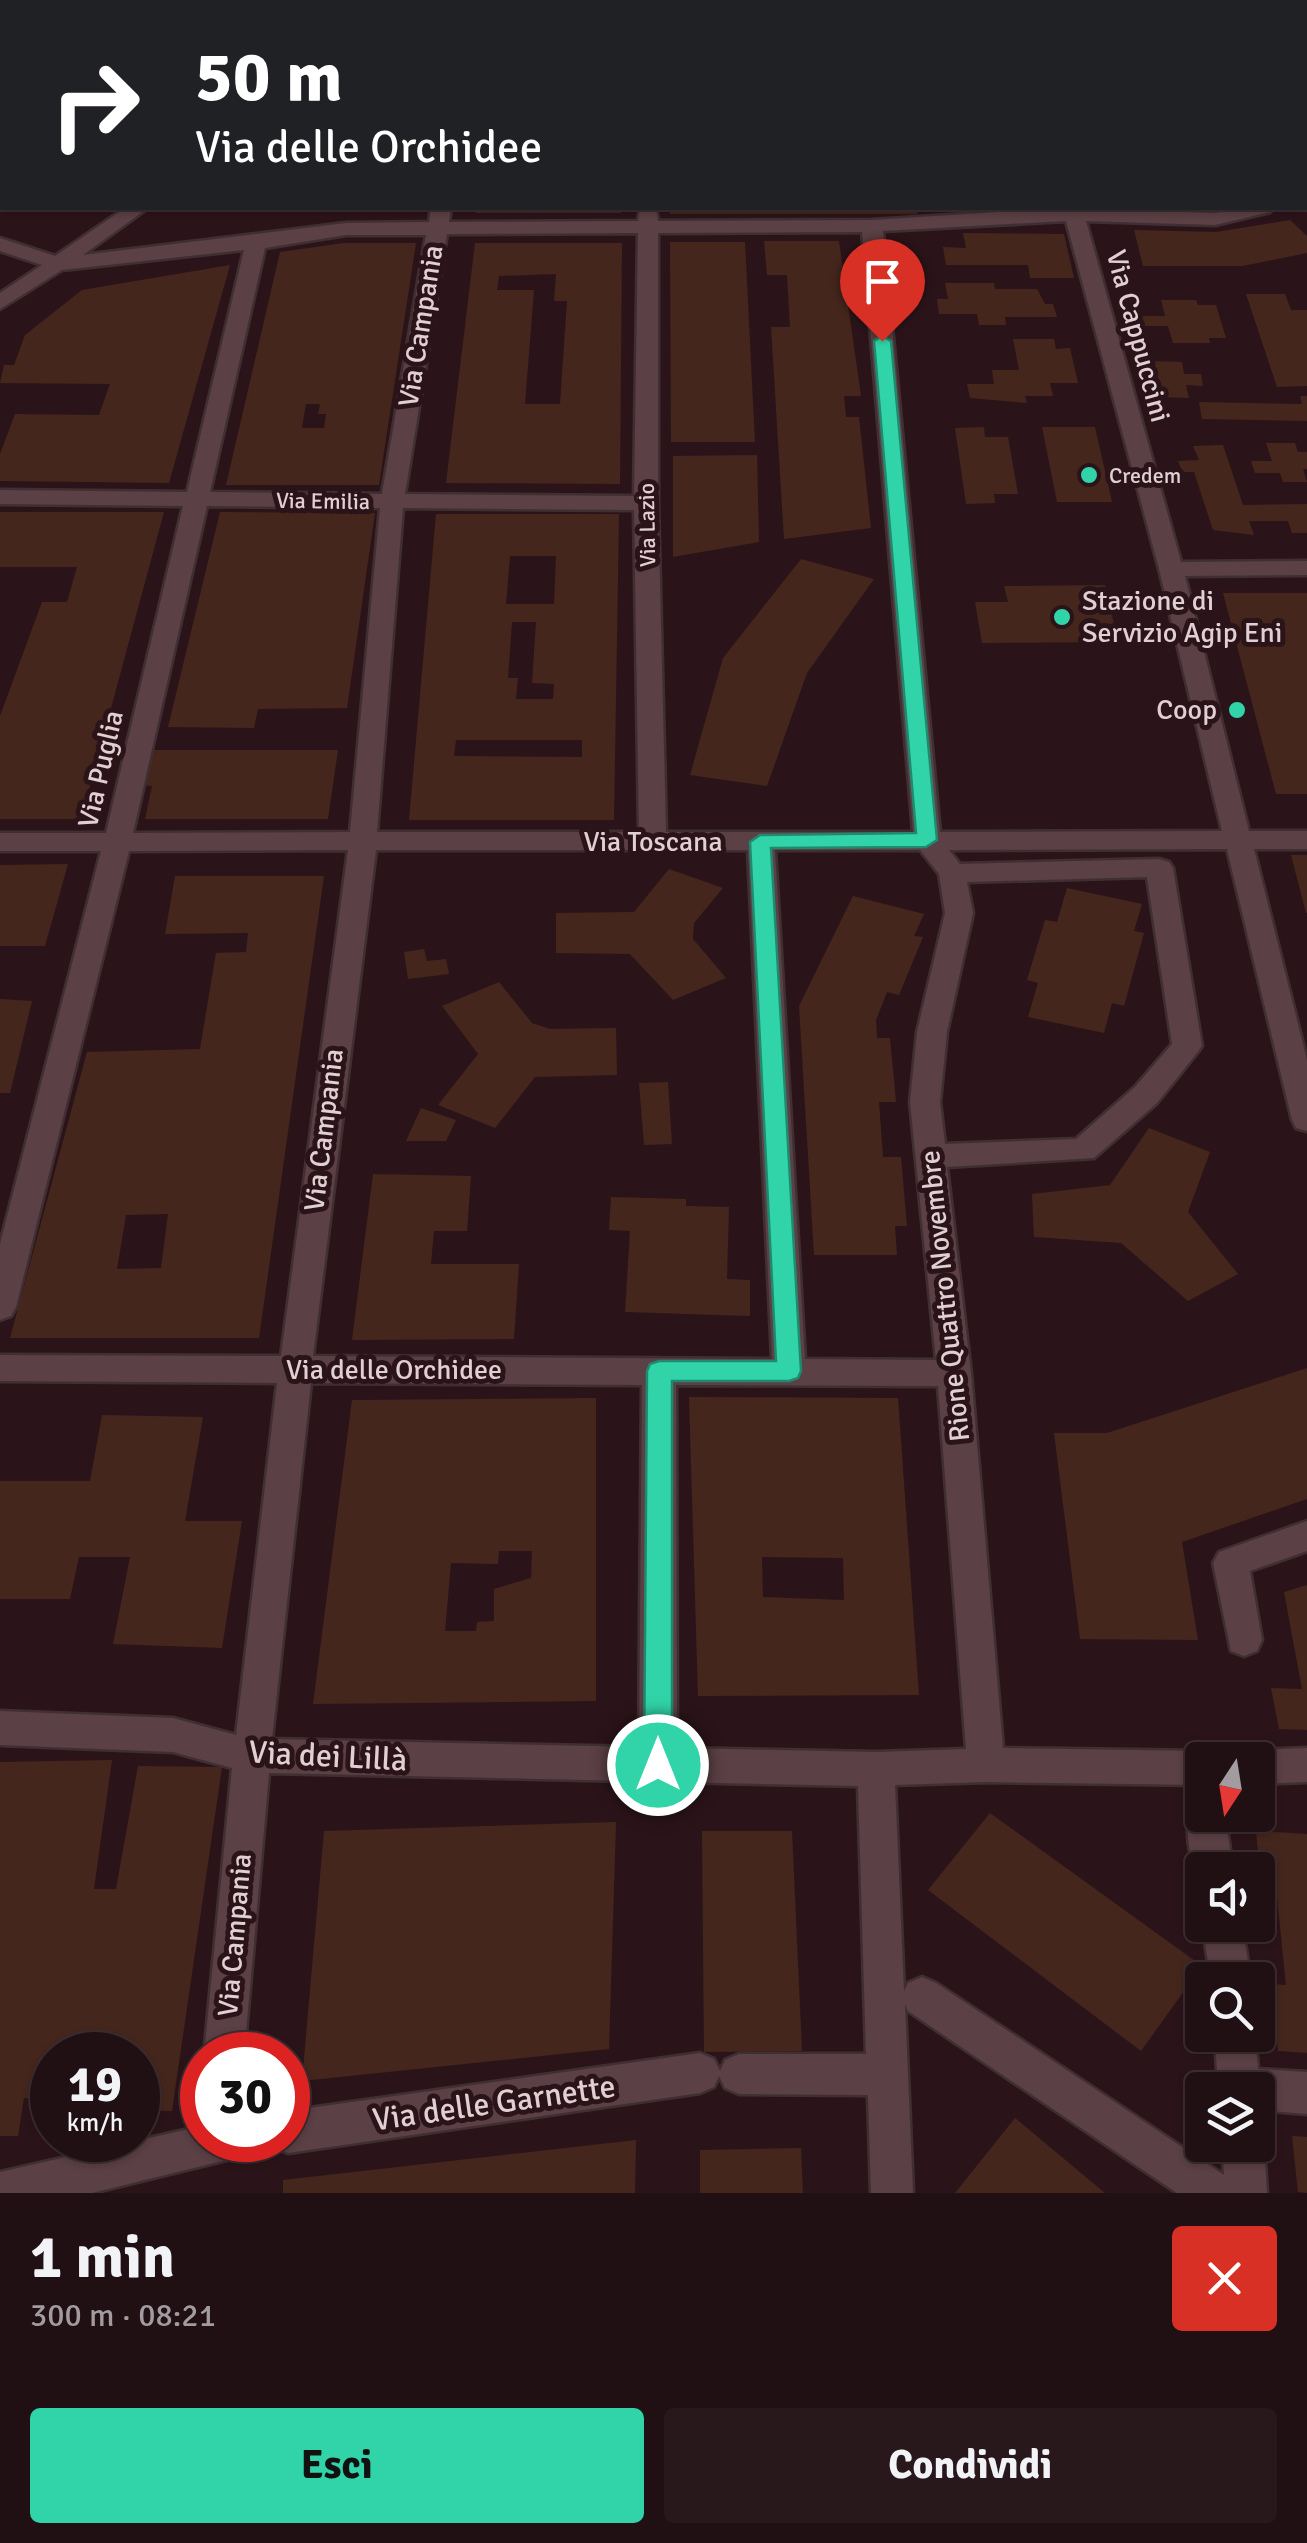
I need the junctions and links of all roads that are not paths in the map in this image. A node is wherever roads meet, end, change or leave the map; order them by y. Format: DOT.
graph roads {
  1 [pos="135,210"];
  2 [pos="1254,210"];
  3 [pos="1073,212"];
  4 [pos="958,216"];
  5 [pos="439,218"];
  6 [pos="647,218"];
  7 [pos="872,226"];
  8 [pos="256,243"];
  9 [pos="0,244"];
  10 [pos="59,264"];
  11 [pos="0,303"];
  12 [pos="0,496"];
  13 [pos="198,499"];
  14 [pos="392,502"];
  15 [pos="646,502"];
  16 [pos="1171,568"];
  17 [pos="1307,568"];
  18 [pos="926,840"];
  19 [pos="1237,840"];
  20 [pos="1307,840"];
  21 [pos="0,842"];
  22 [pos="653,842"];
  23 [pos="760,842"];
  24 [pos="117,843"];
  25 [pos="363,844"];
  26 [pos="952,873"];
  27 [pos="1307,1120"];
  28 [pos="931,1156"];
  29 [pos="0,1307"];
  30 [pos="0,1368"];
  31 [pos="296,1370"];
  32 [pos="659,1371"];
  33 [pos="789,1371"];
  34 [pos="954,1373"];
  35 [pos="1307,1536"];
  36 [pos="1244,1640"];
  37 [pos="0,1728"];
  38 [pos="252,1756"];
  39 [pos="658,1765"];
  40 [pos="986,1765"];
  41 [pos="1275,1766"];
  42 [pos="1307,1766"];
  43 [pos="876,1770"];
  44 [pos="1185,1775"];
  45 [pos="922,1998"];
  46 [pos="226,2032"];
  47 [pos="887,2076"];
  48 [pos="1275,2091"];
  49 [pos="1307,2092"];
  50 [pos="310,2129"];
  51 [pos="180,2151"];
  52 [pos="1244,2162"];
  53 [pos="0,2192"];
  54 [pos="892,2193"];
  55 [pos="1214,2193"];
  56 [pos="1246,2193"];
  1 -- 10 [label="street"];
  2 -- 3 [label="street"];
  3 -- 4 [label="street"];
  3 -- 16 [label="street, Via Cappuccini"];
  4 -- 7 [label="street"];
  5 -- 6 [label="street"];
  5 -- 8 [label="street"];
  5 -- 14 [label="street, Via Campania"];
  6 -- 7 [label="street"];
  6 -- 15 [label="street, Via Lazio"];
  7 -- 18 [label="street"];
  8 -- 10 [label="street"];
  8 -- 13 [label="street, Via Puglia"];
  9 -- 10 [label="street"];
  10 -- 11 [label="street"];
  12 -- 13 [label="street, Via Emilia"];
  13 -- 14 [label="street, Via Emilia"];
  13 -- 24 [label="street, Via Puglia"];
  14 -- 15 [label="street, Via Emilia"];
  14 -- 25 [label="street, Via Campania"];
  15 -- 22 [label="street, Via Lazio"];
  16 -- 17 [label="street"];
  16 -- 19 [label="street, Via Cappuccini"];
  18 -- 19 [label="street, Via Toscana"];
  18 -- 23 [label="street, Via Toscana"];
  18 -- 26 [label="street"];
  19 -- 20 [label="street, Via Toscana"];
  19 -- 27 [label="street, Via Cappuccini"];
  21 -- 24 [label="street, Via Toscana"];
  22 -- 23 [label="street, Via Toscana"];
  22 -- 25 [label="street, Via Toscana"];
  23 -- 33 [label="street"];
  24 -- 25 [label="street, Via Toscana"];
  24 -- 29 [label="street, Via Puglia"];
  25 -- 31 [label="street, Via Campania"];
  26 -- 28 [label="street, Rione Quattro Novembre"];
  26 -- 28 [label="street"];
  28 -- 34 [label="street, Rione Quattro Novembre"];
  30 -- 31 [label="street, Via delle Orchidee"];
  31 -- 32 [label="street, Via delle Orchidee"];
  31 -- 38 [label="street, Via Campania"];
  32 -- 33 [label="street, Via delle Orchidee"];
  32 -- 39 [label="street"];
  33 -- 34 [label="street, Via delle Orchidee"];
  34 -- 40 [label="street, Rione Quattro Novembre"];
  35 -- 36 [label="street"];
  37 -- 38 [label="street, Via dei Lillà"];
  38 -- 39 [label="street, Via dei Lillà"];
  38 -- 46 [label="street, Via Campania"];
  39 -- 43 [label="street, Via dei Lillà"];
  40 -- 43 [label="street, Via dei Lillà"];
  40 -- 44 [label="street, Via dei Lillà"];
  41 -- 42 [label="street"];
  43 -- 47 [label="street"];
  45 -- 55 [label="street"];
  47 -- 50 [label="street, Via delle Garnette"];
  47 -- 54 [label="street"];
  48 -- 49 [label="street"];
  51 -- 53 [label="street"];
  52 -- 56 [label="street"];
}
